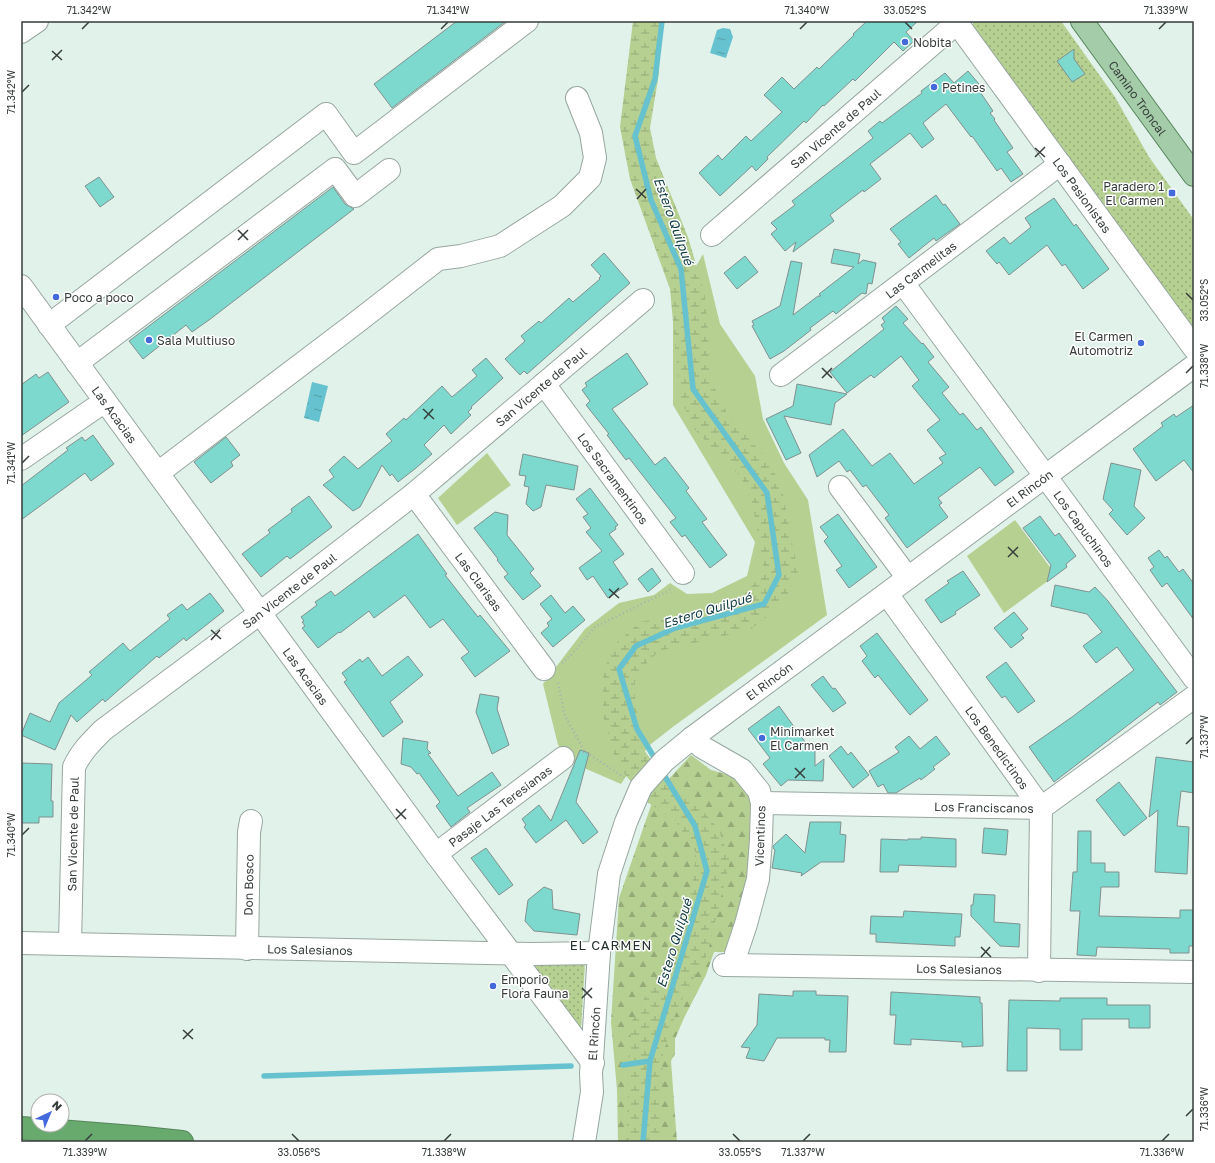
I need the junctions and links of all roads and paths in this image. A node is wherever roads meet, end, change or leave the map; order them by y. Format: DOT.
graph roads {
  1 [pos="37,21"];
  2 [pos="527,21"];
  3 [pos="1082,21"];
  4 [pos="958,22"];
  5 [pos="21,32"];
  6 [pos="577,98"];
  7 [pos="1060,164"];
  8 [pos="388,170"];
  9 [pos="1194,175"];
  10 [pos="712,235"];
  11 [pos="903,283"];
  12 [pos="21,286"];
  13 [pos="643,300"];
  14 [pos="49,325"];
  15 [pos="1194,348"];
  16 [pos="78,363"];
  17 [pos="1194,366"];
  18 [pos="782,375"];
  19 [pos="544,384"];
  20 [pos="105,401"];
  21 [pos="21,459"];
  22 [pos="158,473"];
  23 [pos="1045,477"];
  24 [pos="840,487"];
  25 [pos="414,494"];
  26 [pos="683,573"];
  27 [pos="908,578"];
  28 [pos="887,594"];
  29 [pos="260,613"];
  30 [pos="550,669"];
  31 [pos="1194,678"];
  32 [pos="1194,697"];
  33 [pos="692,738"];
  34 [pos="585,752"];
  35 [pos="563,758"];
  36 [pos="641,788"];
  37 [pos="762,803"];
  38 [pos="1041,808"];
  39 [pos="251,821"];
  40 [pos="436,854"];
  41 [pos="21,943"];
  42 [pos="70,944"];
  43 [pos="247,949"];
  44 [pos="512,953"];
  45 [pos="599,953"];
  46 [pos="731,965"];
  47 [pos="1039,971"];
  48 [pos="1194,972"];
  49 [pos="593,1063"];
  50 [pos="21,1128"];
  51 [pos="182,1142"];
  52 [pos="584,1142"];
  1 -- 5 [label="street"];
  2 -- 14 [label="street"];
  3 -- 9 [label="main road, Camino Troncal"];
  4 -- 7 [label="street, Los Pasionistas"];
  4 -- 10 [label="street, San Vicente de Paul"];
  6 -- 22 [label="street"];
  7 -- 11 [label="street, Las Carmelitas"];
  7 -- 15 [label="street, Los Pasionistas"];
  8 -- 16 [label="street"];
  11 -- 18 [label="street, Las Carmelitas"];
  11 -- 23 [label="street, Los Capuchinos"];
  12 -- 14 [label="street, Las Acacias"];
  13 -- 19 [label="street, San Vicente de Paul"];
  14 -- 16 [label="street, Las Acacias"];
  16 -- 20 [label="street, Las Acacias"];
  17 -- 23 [label="street, El Rincón"];
  19 -- 25 [label="street, San Vicente de Paul"];
  19 -- 26 [label="street, Los Sacramentinos"];
  20 -- 21 [label="street"];
  20 -- 22 [label="street, Las Acacias"];
  22 -- 29 [label="street, Las Acacias"];
  23 -- 27 [label="street, El Rincón"];
  23 -- 31 [label="street, Los Capuchinos"];
  24 -- 27 [label="street"];
  25 -- 29 [label="street, San Vicente de Paul"];
  25 -- 30 [label="street, Las Clarisas"];
  26 -- 30 [label="path"];
  27 -- 28 [label="street, El Rincón"];
  28 -- 33 [label="street, El Rincón"];
  28 -- 38 [label="street, Los Benedictinos"];
  29 -- 40 [label="street, Las Acacias"];
  29 -- 42 [label="street, San Vicente de Paul"];
  30 -- 34 [label="path"];
  32 -- 38 [label="street, Los Franciscanos"];
  33 -- 36 [label="street, El Rincón"];
  33 -- 37 [label="street, Vicentinos"];
  34 -- 35 [label="path"];
  34 -- 36 [label="path"];
  35 -- 40 [label="street, Pasaje Las Teresianas"];
  36 -- 45 [label="street, El Rincón"];
  37 -- 38 [label="street, Los Franciscanos"];
  37 -- 46 [label="street, Vicentinos"];
  38 -- 47 [label="street"];
  39 -- 43 [label="street, Don Bosco"];
  40 -- 44 [label="street, Las Acacias"];
  41 -- 42 [label="street, Los Salesianos"];
  42 -- 43 [label="street, Los Salesianos"];
  43 -- 44 [label="street, Los Salesianos"];
  44 -- 45 [label="street, Los Salesianos"];
  44 -- 49 [label="street, Las Acacias"];
  45 -- 49 [label="street, El Rincón"];
  46 -- 47 [label="street, Los Salesianos"];
  47 -- 48 [label="street, Los Salesianos"];
  49 -- 52 [label="street, El Rincón"];
  50 -- 51 [label="highway"];
}
